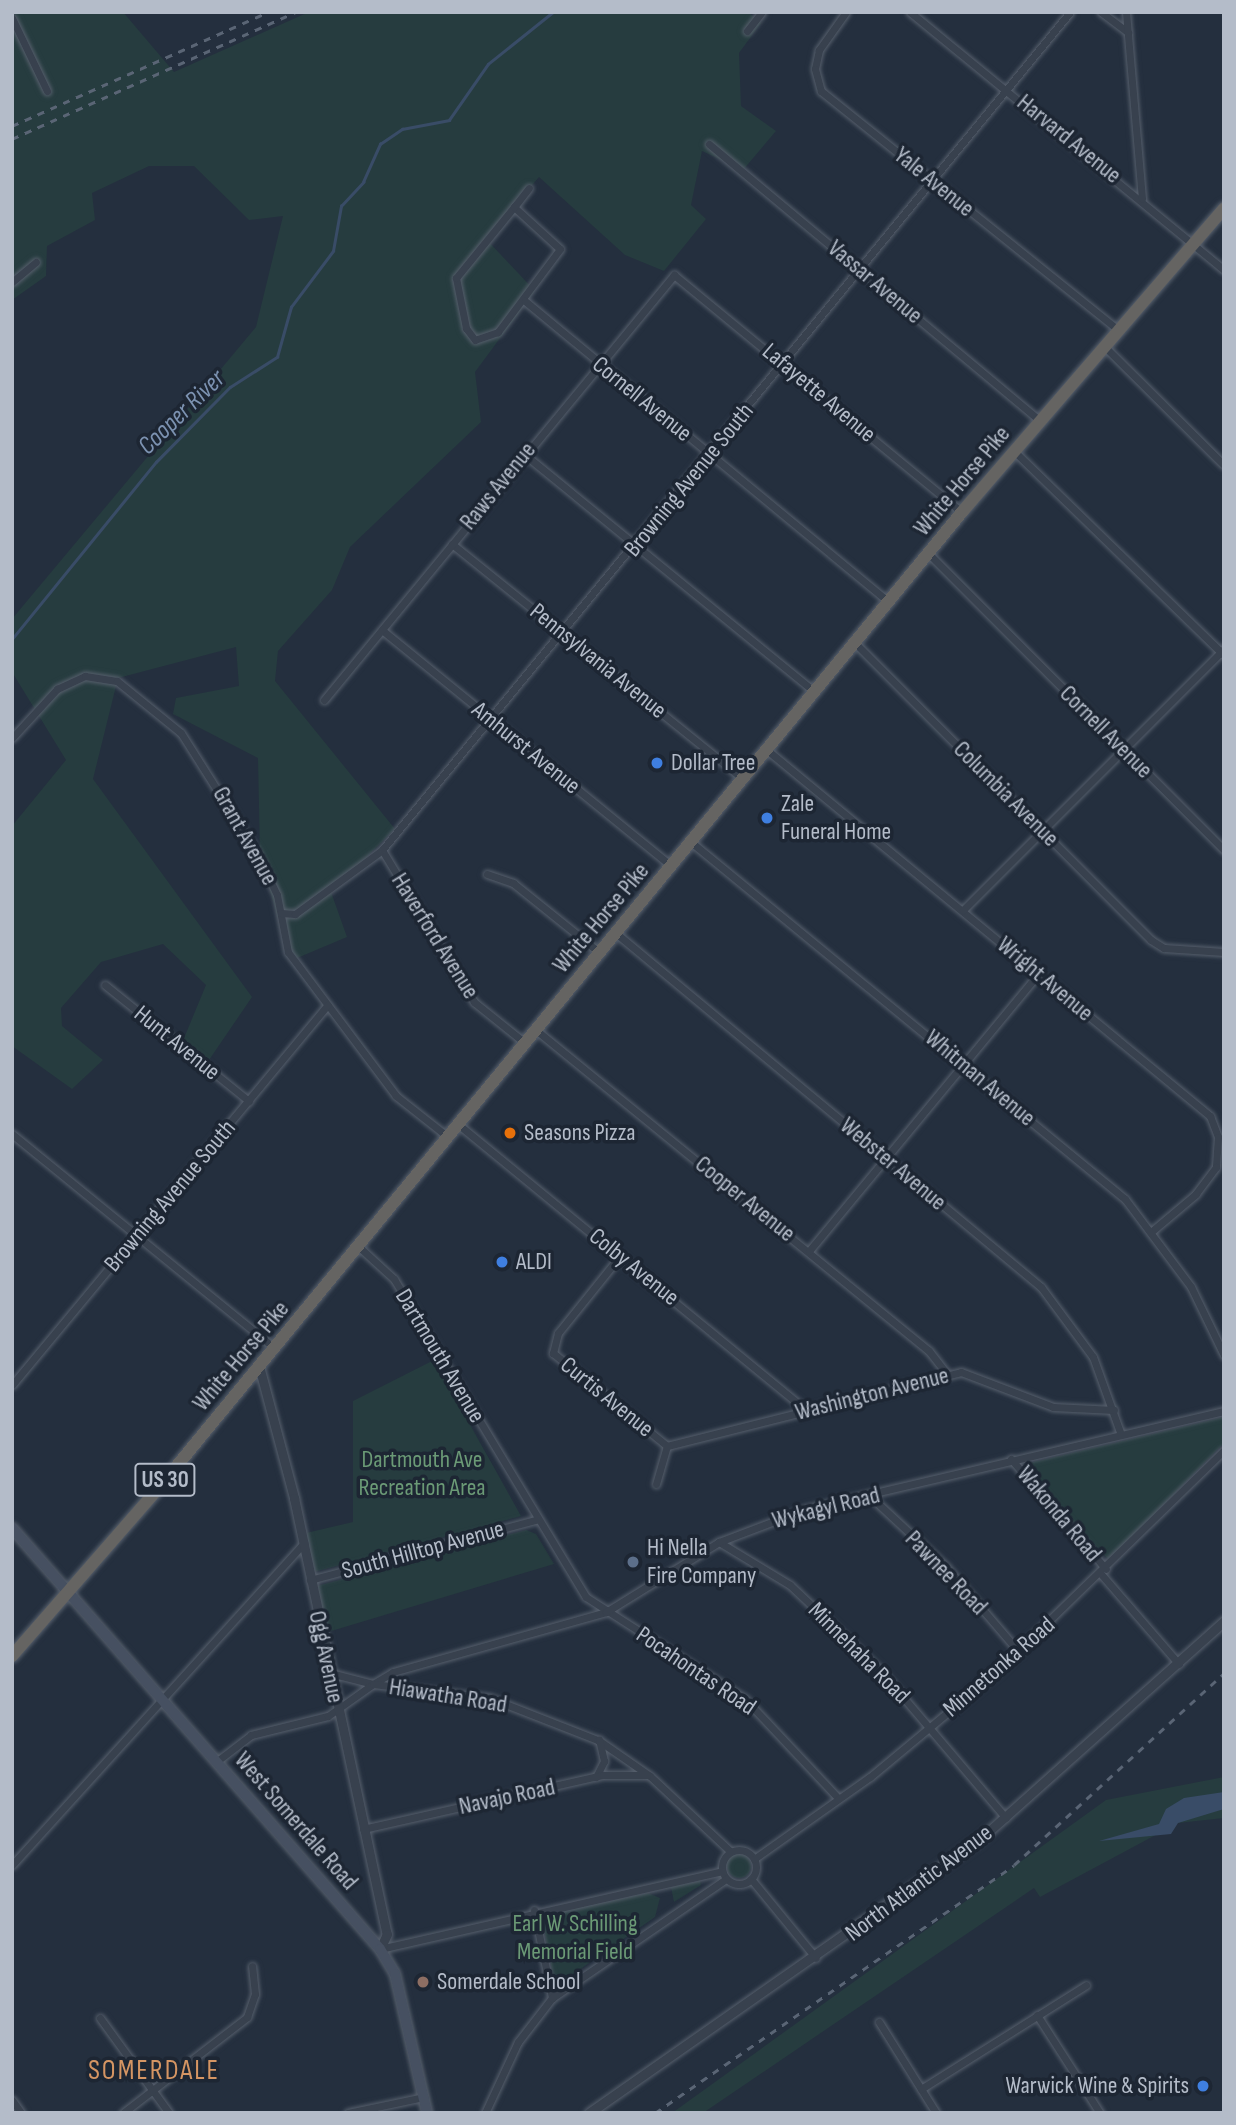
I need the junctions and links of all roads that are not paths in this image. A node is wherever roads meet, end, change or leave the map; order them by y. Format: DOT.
graph roads {
  1 [pos="762,12"];
  2 [pos="846,12"];
  3 [pos="910,12"];
  4 [pos="1070,12"];
  5 [pos="1101,12"];
  6 [pos="1126,12"];
  7 [pos="12,18"];
  8 [pos="747,31"];
  9 [pos="1128,32"];
  10 [pos="47,91"];
  11 [pos="1009,91"];
  12 [pos="709,144"];
  13 [pos="933,181"];
  14 [pos="530,188"];
  15 [pos="1142,198"];
  16 [pos="514,207"];
  17 [pos="1224,209"];
  18 [pos="1194,240"];
  19 [pos="36,262"];
  20 [pos="1224,270"];
  21 [pos="862,271"];
  22 [pos="674,275"];
  23 [pos="12,282"];
  24 [pos="525,301"];
  25 [pos="1117,329"];
  26 [pos="1104,345"];
  27 [pos="598,362"];
  28 [pos="785,364"];
  29 [pos="1040,421"];
  30 [pos="1014,451"];
  31 [pos="708,453"];
  32 [pos="524,454"];
  33 [pos="1224,465"];
  34 [pos="962,512"];
  35 [pos="452,544"];
  36 [pos="636,545"];
  37 [pos="929,554"];
  38 [pos="890,603"];
  39 [pos="382,630"];
  40 [pos="564,632"];
  41 [pos="855,643"];
  42 [pos="1223,652"];
  43 [pos="815,692"];
  44 [pos="324,700"];
  45 [pos="492,720"];
  46 [pos="12,738"];
  47 [pos="767,750"];
  48 [pos="1124,750"];
  49 [pos="743,779"];
  50 [pos="1043,831"];
  51 [pos="691,842"];
  52 [pos="382,850"];
  53 [pos="1224,850"];
  54 [pos="671,866"];
  55 [pos="487,874"];
  56 [pos="963,910"];
  57 [pos="281,913"];
  58 [pos="617,934"];
  59 [pos="1224,952"];
  60 [pos="601,953"];
  61 [pos="1038,974"];
  62 [pos="105,985"];
  63 [pos="327,1005"];
  64 [pos="536,1030"];
  65 [pos="526,1043"];
  66 [pos="964,1064"];
  67 [pos="249,1101"];
  68 [pos="459,1125"];
  69 [pos="12,1134"];
  70 [pos="1221,1136"];
  71 [pos="448,1138"];
  72 [pos="885,1158"];
  73 [pos="1152,1231"];
  74 [pos="135,1237"];
  75 [pos="358,1246"];
  76 [pos="809,1251"];
  77 [pos="620,1256"];
  78 [pos="274,1348"];
  79 [pos="1224,1355"];
  80 [pos="259,1366"];
  81 [pos="948,1375"];
  82 [pos="12,1385"];
  83 [pos="1114,1410"];
  84 [pos="807,1411"];
  85 [pos="1224,1411"];
  86 [pos="1120,1432"];
  87 [pos="667,1446"];
  88 [pos="1224,1450"];
  89 [pos="1011,1459"];
  90 [pos="656,1484"];
  91 [pos="871,1497"];
  92 [pos="536,1520"];
  93 [pos="12,1528"];
  94 [pos="719,1542"];
  95 [pos="304,1543"];
  96 [pos="1104,1572"];
  97 [pos="310,1580"];
  98 [pos="68,1592"];
  99 [pos="606,1612"];
  100 [pos="1224,1621"];
  101 [pos="1019,1652"];
  102 [pos="12,1656"];
  103 [pos="1179,1664"];
  104 [pos="329,1673"];
  105 [pos="373,1684"];
  106 [pos="160,1697"];
  107 [pos="338,1710"];
  108 [pos="931,1726"];
  109 [pos="598,1740"];
  110 [pos="216,1762"];
  111 [pos="650,1776"];
  112 [pos="596,1777"];
  113 [pos="838,1798"];
  114 [pos="1006,1818"];
  115 [pos="363,1829"];
  116 [pos="730,1852"];
  117 [pos="754,1859"];
  118 [pos="12,1865"];
  119 [pos="722,1871"];
  120 [pos="726,1879"];
  121 [pos="751,1879"];
  122 [pos="534,1910"];
  123 [pos="380,1949"];
  124 [pos="816,1958"];
  125 [pos="253,1966"];
  126 [pos="1086,1984"];
  127 [pos="552,1998"];
  128 [pos="1037,2015"];
  129 [pos="100,2018"];
  130 [pos="879,2022"];
  131 [pos="921,2089"];
  132 [pos="154,2092"];
  133 [pos="424,2098"];
  134 [pos="12,2100"];
  135 [pos="21,2113"];
  136 [pos="123,2113"];
  137 [pos="169,2113"];
  138 [pos="348,2113"];
  139 [pos="427,2113"];
  140 [pos="485,2113"];
  141 [pos="589,2113"];
  142 [pos="936,2113"];
  143 [pos="1100,2113"];
  1 -- 8 [label="street"];
  2 -- 13 [label="street, Yale Avenue"];
  3 -- 11 [label="street, Harvard Avenue"];
  4 -- 11 [label="street, Browning Avenue South"];
  5 -- 9 [label="street"];
  6 -- 9 [label="street"];
  7 -- 10 [label="street"];
  9 -- 15 [label="street"];
  11 -- 13 [label="street, Browning Avenue South"];
  11 -- 15 [label="street, Harvard Avenue"];
  12 -- 21 [label="street, Vassar Avenue"];
  13 -- 21 [label="street, Browning Avenue South"];
  13 -- 25 [label="street, Yale Avenue"];
  14 -- 16 [label="street"];
  15 -- 18 [label="street, Harvard Avenue"];
  16 -- 24 [label="street"];
  16 -- 24 [label="street"];
  17 -- 18 [label="highway, White Horse Pike / US 30"];
  18 -- 20 [label="street, Harvard Avenue"];
  18 -- 25 [label="highway, White Horse Pike / US 30"];
  19 -- 23 [label="street"];
  21 -- 28 [label="street, Browning Avenue South"];
  21 -- 29 [label="street, Vassar Avenue"];
  22 -- 27 [label="street, Raws Avenue"];
  22 -- 28 [label="street, Lafayette Avenue"];
  24 -- 27 [label="street, Cornell Avenue"];
  25 -- 26 [label="highway, White Horse Pike / US 30"];
  26 -- 29 [label="highway, White Horse Pike / US 30"];
  26 -- 33 [label="street"];
  27 -- 31 [label="street, Cornell Avenue"];
  27 -- 32 [label="street, Raws Avenue"];
  28 -- 31 [label="street, Browning Avenue South"];
  28 -- 34 [label="street, Lafayette Avenue"];
  29 -- 30 [label="highway, White Horse Pike / US 30"];
  30 -- 34 [label="highway, White Horse Pike / US 30"];
  30 -- 42 [label="street"];
  31 -- 36 [label="street, Browning Avenue South"];
  31 -- 38 [label="street, Cornell Avenue"];
  32 -- 35 [label="street, Raws Avenue"];
  32 -- 36 [label="street"];
  34 -- 37 [label="highway, White Horse Pike / US 30"];
  35 -- 39 [label="street, Raws Avenue"];
  35 -- 40 [label="street, Pennsylvania Avenue"];
  36 -- 40 [label="street, Browning Avenue South"];
  36 -- 43 [label="street"];
  37 -- 38 [label="highway, White Horse Pike / US 30"];
  37 -- 48 [label="street, Cornell Avenue"];
  38 -- 41 [label="highway, White Horse Pike / US 30"];
  39 -- 44 [label="street, Raws Avenue"];
  39 -- 45 [label="street, Amhurst Avenue"];
  40 -- 45 [label="street, Browning Avenue South"];
  40 -- 49 [label="street, Pennsylvania Avenue"];
  41 -- 43 [label="highway, White Horse Pike / US 30"];
  41 -- 50 [label="street, Columbia Avenue"];
  42 -- 48 [label="street"];
  43 -- 47 [label="highway, White Horse Pike / US 30"];
  45 -- 52 [label="street, Browning Avenue South"];
  45 -- 54 [label="street, Amhurst Avenue"];
  46 -- 57 [label="street, Grant Avenue"];
  47 -- 49 [label="highway, White Horse Pike / US 30"];
  47 -- 56 [label="street, Wright Avenue"];
  48 -- 50 [label="street"];
  48 -- 53 [label="street, Cornell Avenue"];
  49 -- 51 [label="highway, White Horse Pike / US 30"];
  50 -- 56 [label="street"];
  50 -- 59 [label="street, Columbia Avenue"];
  51 -- 54 [label="highway, White Horse Pike / US 30"];
  51 -- 66 [label="street, Whitman Avenue"];
  52 -- 57 [label="street, Browning Avenue South"];
  52 -- 65 [label="street, Haverford Avenue"];
  54 -- 58 [label="highway, White Horse Pike / US 30"];
  55 -- 60 [label="street"];
  56 -- 61 [label="street, Wright Avenue"];
  57 -- 63 [label="street, Grant Avenue"];
  58 -- 60 [label="highway, White Horse Pike / US 30"];
  58 -- 72 [label="street, Webster Avenue"];
  60 -- 64 [label="highway, White Horse Pike / US 30"];
  61 -- 66 [label="street"];
  61 -- 70 [label="street, Wright Avenue"];
  62 -- 67 [label="street, Hunt Avenue"];
  63 -- 67 [label="street, Browning Avenue South"];
  63 -- 71 [label="street, Grant Avenue"];
  64 -- 65 [label="highway, White Horse Pike / US 30"];
  64 -- 76 [label="street, Cooper Avenue"];
  65 -- 68 [label="highway, White Horse Pike / US 30"];
  66 -- 72 [label="street"];
  66 -- 73 [label="street, Whitman Avenue"];
  67 -- 74 [label="street, Browning Avenue South"];
  68 -- 71 [label="highway, White Horse Pike / US 30"];
  68 -- 77 [label="street, Colby Avenue"];
  69 -- 74 [label="street"];
  70 -- 73 [label="street, Wright Avenue"];
  71 -- 75 [label="highway, White Horse Pike / US 30"];
  72 -- 76 [label="street"];
  72 -- 83 [label="street, Webster Avenue"];
  73 -- 79 [label="street, Whitman Avenue"];
  74 -- 78 [label="street"];
  74 -- 82 [label="street, Browning Avenue South"];
  75 -- 78 [label="highway, White Horse Pike / US 30"];
  75 -- 92 [label="street, Dartmouth Avenue"];
  76 -- 81 [label="street, Cooper Avenue"];
  77 -- 84 [label="street, Colby Avenue"];
  77 -- 87 [label="street, Curtis Avenue"];
  78 -- 80 [label="highway, White Horse Pike / US 30"];
  80 -- 95 [label="street, Ogg Avenue"];
  80 -- 98 [label="highway, White Horse Pike / US 30"];
  81 -- 83 [label="street, Washington Avenue"];
  81 -- 84 [label="street, Washington Avenue"];
  83 -- 86 [label="street, Webster Avenue"];
  84 -- 87 [label="street, Washington Avenue"];
  85 -- 86 [label="street, Wykagyl Road"];
  86 -- 89 [label="street, Wykagyl Road"];
  87 -- 90 [label="street"];
  88 -- 96 [label="street, Minnetonka Road"];
  89 -- 91 [label="street, Wykagyl Road"];
  89 -- 96 [label="street, Wakonda Road"];
  91 -- 94 [label="street, Wykagyl Road"];
  91 -- 101 [label="street, Pawnee Road"];
  92 -- 97 [label="street, South Hilltop Avenue"];
  92 -- 99 [label="street, Dartmouth Avenue"];
  93 -- 98 [label="main road, West Somerdale Road"];
  94 -- 99 [label="street, Wykagyl Road"];
  94 -- 108 [label="street, Minnehaha Road"];
  95 -- 97 [label="street, Ogg Avenue"];
  95 -- 106 [label="street"];
  96 -- 101 [label="street, Minnetonka Road"];
  96 -- 103 [label="street, Wakonda Road"];
  97 -- 104 [label="street, Ogg Avenue"];
  98 -- 102 [label="highway, White Horse Pike / US 30"];
  98 -- 106 [label="main road, West Somerdale Road"];
  99 -- 105 [label="street, Wykagyl Road"];
  99 -- 113 [label="street, Pocahontas Road"];
  100 -- 103 [label="street, North Atlantic Avenue"];
  101 -- 108 [label="street, Minnetonka Road"];
  103 -- 114 [label="street, North Atlantic Avenue"];
  104 -- 105 [label="street"];
  104 -- 107 [label="street, Ogg Avenue"];
  105 -- 107 [label="street, Hiawatha Road"];
  105 -- 109 [label="street, Hiawatha Road"];
  106 -- 110 [label="main road, West Somerdale Road"];
  106 -- 118 [label="street"];
  107 -- 110 [label="street"];
  107 -- 115 [label="street, Ogg Avenue"];
  108 -- 113 [label="street, Minnetonka Road"];
  108 -- 114 [label="street, Minnehaha Road"];
  109 -- 111 [label="street, Hiawatha Road"];
  109 -- 112 [label="street"];
  110 -- 123 [label="main road, West Somerdale Road"];
  111 -- 112 [label="street, Navajo Road"];
  111 -- 116 [label="street, Hiawatha Road"];
  112 -- 115 [label="street, Navajo Road"];
  113 -- 117 [label="street, Minnetonka Road"];
  114 -- 124 [label="street, North Atlantic Avenue"];
  115 -- 123 [label="street, Ogg Avenue"];
  116 -- 117 [label="street, Hiawatha Road"];
  116 -- 119 [label="street"];
  117 -- 121 [label="street"];
  119 -- 120 [label="street"];
  119 -- 122 [label="street"];
  120 -- 121 [label="street"];
  120 -- 127 [label="street"];
  121 -- 124 [label="street"];
  122 -- 123 [label="street"];
  122 -- 127 [label="street"];
  123 -- 133 [label="main road, West Somerdale Road"];
  124 -- 141 [label="street, North Atlantic Avenue"];
  125 -- 132 [label="street"];
  126 -- 128 [label="street"];
  127 -- 140 [label="street"];
  128 -- 131 [label="street"];
  128 -- 143 [label="street"];
  129 -- 132 [label="street"];
  130 -- 131 [label="street"];
  131 -- 142 [label="street"];
  132 -- 136 [label="street"];
  132 -- 137 [label="street"];
  133 -- 138 [label="street"];
  133 -- 139 [label="main road, West Somerdale Road"];
  134 -- 135 [label="street"];
}
